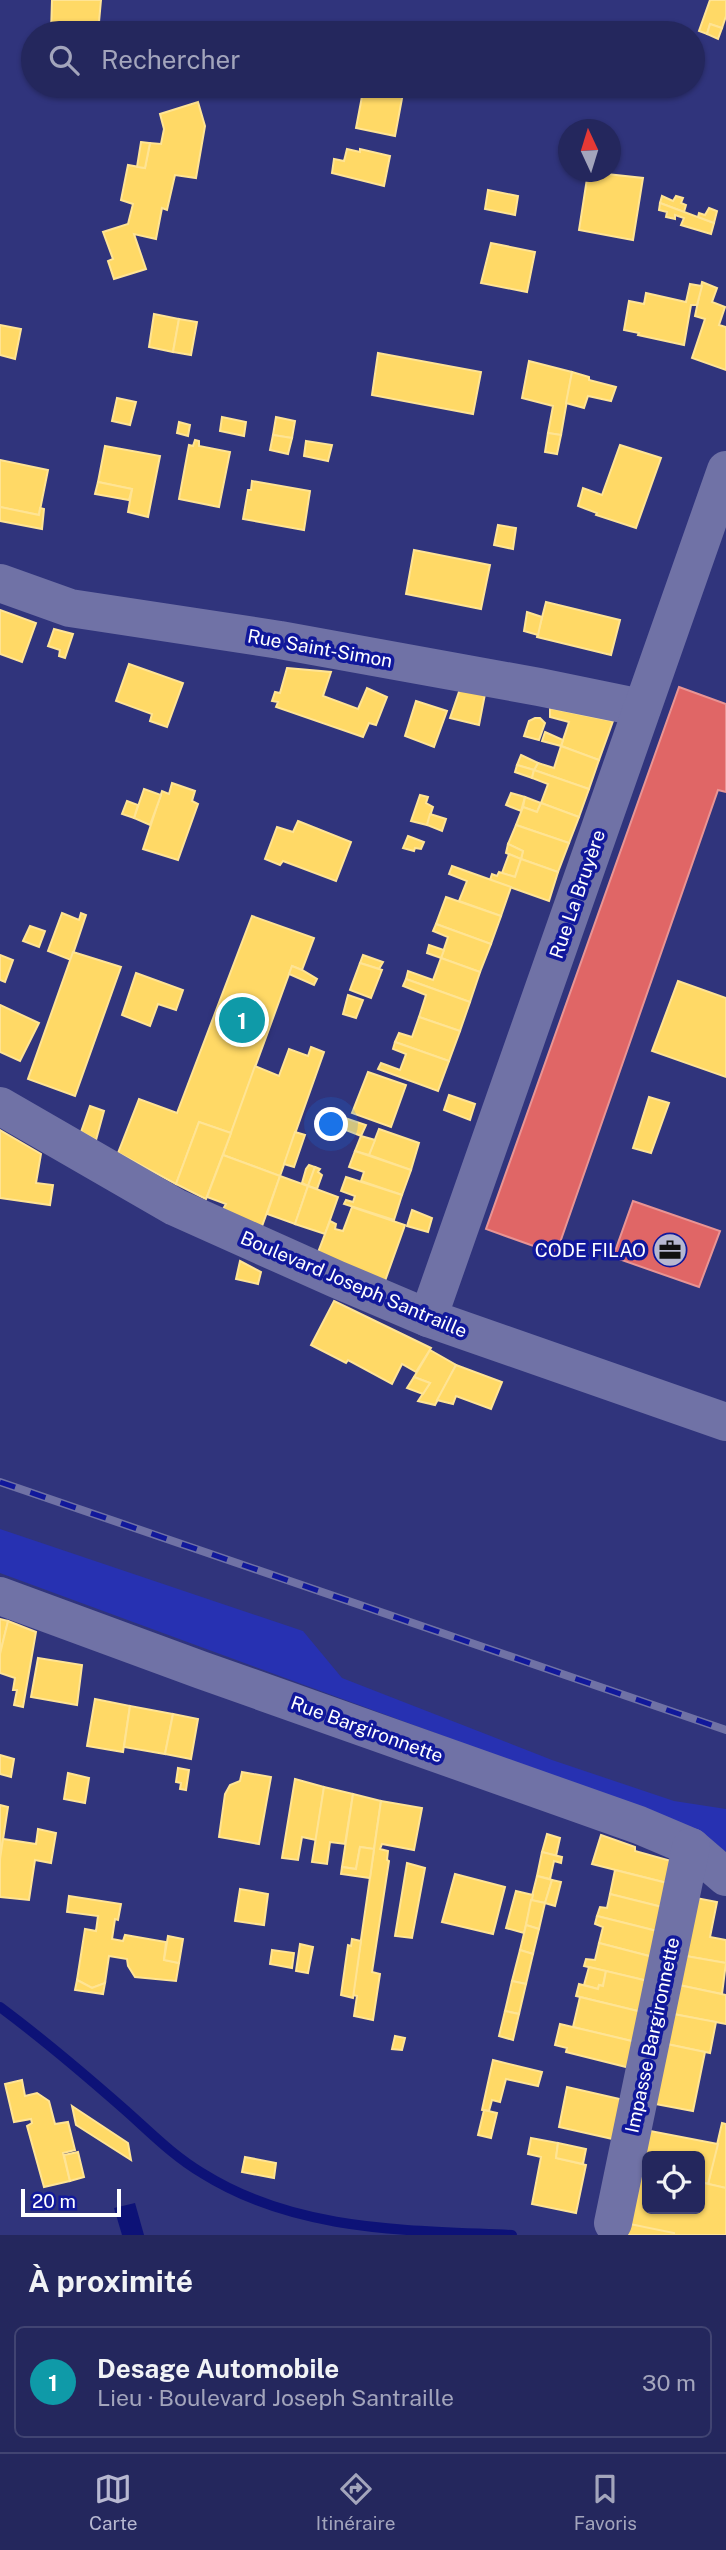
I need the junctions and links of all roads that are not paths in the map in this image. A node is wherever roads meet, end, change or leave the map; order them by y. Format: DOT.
graph roads {
  1 [pos="726,470"];
  2 [pos="0,583"];
  3 [pos="642,708"];
  4 [pos="0,1106"];
  5 [pos="428,1318"];
  6 [pos="726,1422"];
  7 [pos="0,1595"];
  8 [pos="691,1847"];
  9 [pos="726,1877"];
  10 [pos="613,2223"];
  1 -- 3 [label="street, Rue La Bruyère"];
  2 -- 3 [label="street, Rue Saint-Simon"];
  3 -- 5 [label="street, Rue La Bruyère"];
  4 -- 5 [label="street, Boulevard Joseph Santraille"];
  5 -- 6 [label="street, Boulevard Joseph Santraille"];
  7 -- 8 [label="street, Rue Bargironnette"];
  8 -- 9 [label="street, Rue Bargironnette"];
  8 -- 10 [label="street, Impasse Bargironnette"];
}
